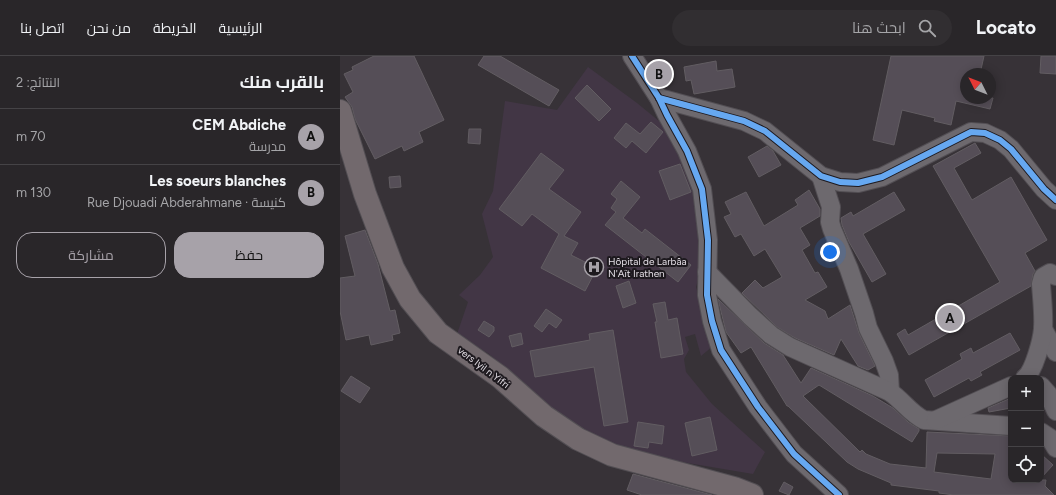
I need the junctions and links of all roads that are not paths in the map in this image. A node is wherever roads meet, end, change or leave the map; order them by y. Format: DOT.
graph roads {
  1 [pos="632,56"];
  2 [pos="659,98"];
  3 [pos="340,111"];
  4 [pos="821,176"];
  5 [pos="1056,200"];
  6 [pos="707,272"];
  7 [pos="1056,276"];
  8 [pos="1043,329"];
  9 [pos="1056,352"];
  10 [pos="1033,375"];
  11 [pos="1008,387"];
  12 [pos="1044,390"];
  13 [pos="890,392"];
  14 [pos="1056,411"];
  15 [pos="934,421"];
  16 [pos="1008,426"];
  17 [pos="1044,434"];
  18 [pos="1056,448"];
  19 [pos="752,495"];
  20 [pos="839,495"];
  1 -- 2 [label="street"];
  2 -- 4 [label="street"];
  2 -- 6 [label="street"];
  3 -- 19 [label="main road, vers Iγil n Yifri"];
  4 -- 5 [label="street"];
  4 -- 13 [label="street"];
  6 -- 13 [label="street"];
  6 -- 20 [label="street"];
  7 -- 8 [label="street"];
  8 -- 9 [label="street"];
  8 -- 10 [label="street"];
  11 -- 15 [label="street"];
  12 -- 14 [label="street"];
  13 -- 15 [label="street"];
  15 -- 16 [label="street"];
  17 -- 18 [label="street"];
}
